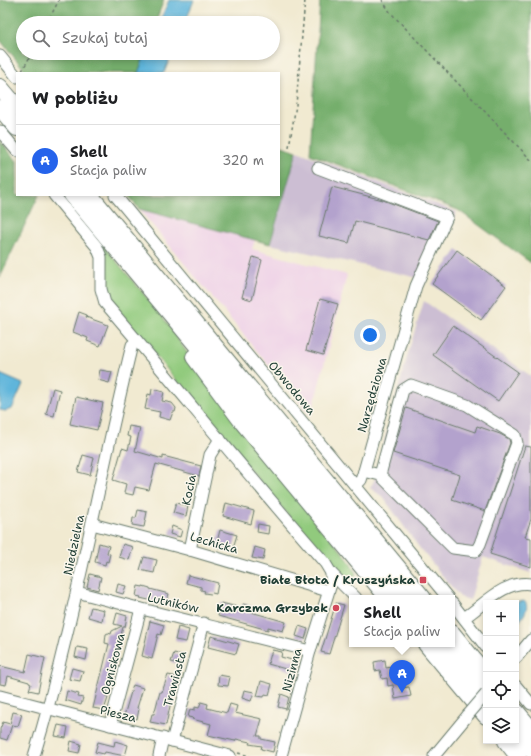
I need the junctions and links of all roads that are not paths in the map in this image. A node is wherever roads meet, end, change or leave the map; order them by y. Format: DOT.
graph roads {
  1 [pos="0,56"];
  2 [pos="16,76"];
  3 [pos="0,87"];
  4 [pos="16,106"];
  5 [pos="0,108"];
  6 [pos="16,127"];
  7 [pos="0,131"];
  8 [pos="16,150"];
  9 [pos="318,168"];
  10 [pos="55,196"];
  11 [pos="73,196"];
  12 [pos="91,196"];
  13 [pos="116,196"];
  14 [pos="158,300"];
  15 [pos="136,341"];
  16 [pos="220,439"];
  17 [pos="364,471"];
  18 [pos="380,475"];
  19 [pos="356,485"];
  20 [pos="92,524"];
  21 [pos="190,550"];
  22 [pos="331,573"];
  23 [pos="531,584"];
  24 [pos="328,591"];
  25 [pos="77,592"];
  26 [pos="353,595"];
  27 [pos="386,595"];
  28 [pos="404,595"];
  29 [pos="421,595"];
  30 [pos="446,595"];
  31 [pos="455,607"];
  32 [pos="141,609"];
  33 [pos="464,618"];
  34 [pos="204,623"];
  35 [pos="455,637"];
  36 [pos="531,640"];
  37 [pos="483,643"];
  38 [pos="428,647"];
  39 [pos="446,647"];
  40 [pos="310,651"];
  41 [pos="519,654"];
  42 [pos="484,672"];
  43 [pos="519,690"];
  44 [pos="483,691"];
  45 [pos="0,696"];
  46 [pos="483,698"];
  47 [pos="531,704"];
  48 [pos="48,709"];
  49 [pos="483,712"];
  50 [pos="519,715"];
  51 [pos="110,725"];
  52 [pos="531,729"];
  53 [pos="519,736"];
  54 [pos="168,740"];
  55 [pos="508,744"];
  56 [pos="531,750"];
  57 [pos="223,755"];
  58 [pos="34,756"];
  59 [pos="159,756"];
  60 [pos="282,756"];
  61 [pos="434,756"];
  62 [pos="518,756"];
  1 -- 2 [label="street"];
  3 -- 4 [label="highway"];
  5 -- 6 [label="highway"];
  7 -- 8 [label="street"];
  9 -- 17 [label="street, Narzędziowa"];
  10 -- 15 [label="street"];
  11 -- 14 [label="highway"];
  12 -- 29 [label="highway"];
  13 -- 19 [label="street, Obwodowa"];
  14 -- 27 [label="highway"];
  14 -- 28 [label="highway"];
  15 -- 16 [label="street"];
  15 -- 20 [label="street, Niedzielna"];
  16 -- 21 [label="street, Kocia"];
  16 -- 22 [label="street"];
  17 -- 18 [label="street"];
  17 -- 19 [label="street, Narzędziowa"];
  18 -- 18 [label="street"];
  19 -- 30 [label="street, Obwodowa"];
  20 -- 21 [label="street, Lechicka"];
  20 -- 25 [label="street, Niedzielna"];
  21 -- 24 [label="street, Lechicka"];
  22 -- 24 [label="street, Nizinna"];
  22 -- 26 [label="street"];
  23 -- 33 [label="street"];
  24 -- 40 [label="street, Nizinna"];
  25 -- 32 [label="street, Lutników"];
  25 -- 48 [label="street, Niedzielna"];
  31 -- 33 [label="street"];
  32 -- 34 [label="street, Lutników"];
  32 -- 51 [label="street, Ogniskowa"];
  33 -- 37 [label="street"];
  34 -- 40 [label="street, Lutników"];
  34 -- 54 [label="street, Trawiasta"];
  35 -- 42 [label="highway"];
  36 -- 41 [label="street"];
  38 -- 49 [label="highway"];
  39 -- 44 [label="highway"];
  40 -- 60 [label="street, Nizinna"];
  43 -- 47 [label="street"];
  45 -- 48 [label="street, Piesza"];
  46 -- 61 [label="street, bridge"];
  48 -- 51 [label="street, Piesza"];
  48 -- 58 [label="street, Niedzielna"];
  50 -- 52 [label="highway"];
  51 -- 54 [label="street, Piesza"];
  53 -- 56 [label="highway"];
  54 -- 57 [label="street, Piesza"];
  54 -- 59 [label="street, Trawiasta"];
  55 -- 62 [label="highway"];
}
